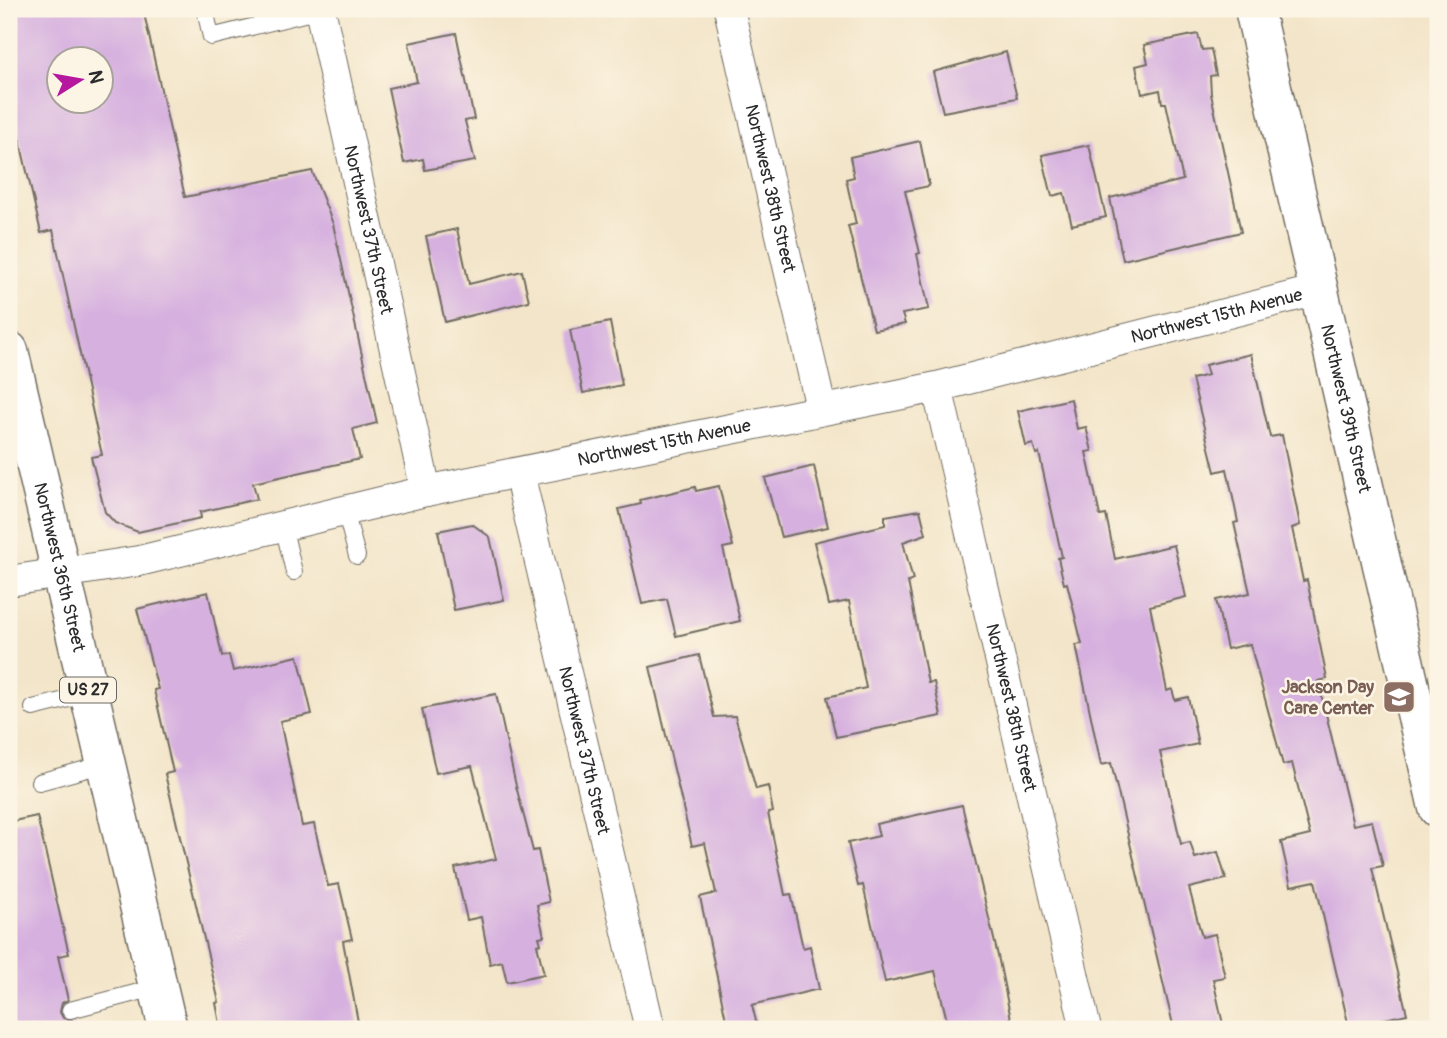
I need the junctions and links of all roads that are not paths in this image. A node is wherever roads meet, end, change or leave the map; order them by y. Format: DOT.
graph roads {
  1 [pos="205,9"];
  2 [pos="320,9"];
  3 [pos="729,9"];
  4 [pos="1254,9"];
  5 [pos="1318,290"];
  6 [pos="9,351"];
  7 [pos="937,387"];
  8 [pos="821,408"];
  9 [pos="519,473"];
  10 [pos="426,491"];
  11 [pos="345,510"];
  12 [pos="283,526"];
  13 [pos="357,556"];
  14 [pos="294,572"];
  15 [pos="61,573"];
  16 [pos="9,581"];
  17 [pos="89,694"];
  18 [pos="33,708"];
  19 [pos="105,764"];
  20 [pos="39,782"];
  21 [pos="1438,808"];
  22 [pos="158,987"];
  23 [pos="70,1010"];
  24 [pos="168,1029"];
  25 [pos="650,1029"];
  26 [pos="1086,1029"];
  1 -- 2 [label="lane"];
  2 -- 10 [label="street, Northwest 37th Street"];
  3 -- 8 [label="street, Northwest 38th Street"];
  4 -- 5 [label="main road, Northwest 39th Street"];
  5 -- 7 [label="street, Northwest 15th Avenue"];
  5 -- 21 [label="main road, Northwest 39th Street"];
  6 -- 15 [label="main road, Northwest 36th Street / US 27"];
  7 -- 8 [label="street, Northwest 15th Avenue"];
  7 -- 26 [label="street, Northwest 38th Street"];
  8 -- 9 [label="street, Northwest 15th Avenue"];
  9 -- 10 [label="street, Northwest 15th Avenue"];
  9 -- 25 [label="street, Northwest 37th Street"];
  10 -- 11 [label="street, Northwest 15th Avenue"];
  11 -- 12 [label="street, Northwest 15th Avenue"];
  11 -- 13 [label="lane"];
  12 -- 14 [label="lane"];
  12 -- 15 [label="street, Northwest 15th Avenue"];
  15 -- 16 [label="street, Northwest 15th Avenue"];
  15 -- 17 [label="main road, Northwest 36th Street / US 27"];
  17 -- 18 [label="lane"];
  17 -- 19 [label="main road, Northwest 36th Street / US 27"];
  19 -- 20 [label="lane"];
  19 -- 22 [label="main road, Northwest 36th Street / US 27"];
  22 -- 23 [label="lane"];
  22 -- 24 [label="main road, Northwest 36th Street / US 27"];
}
